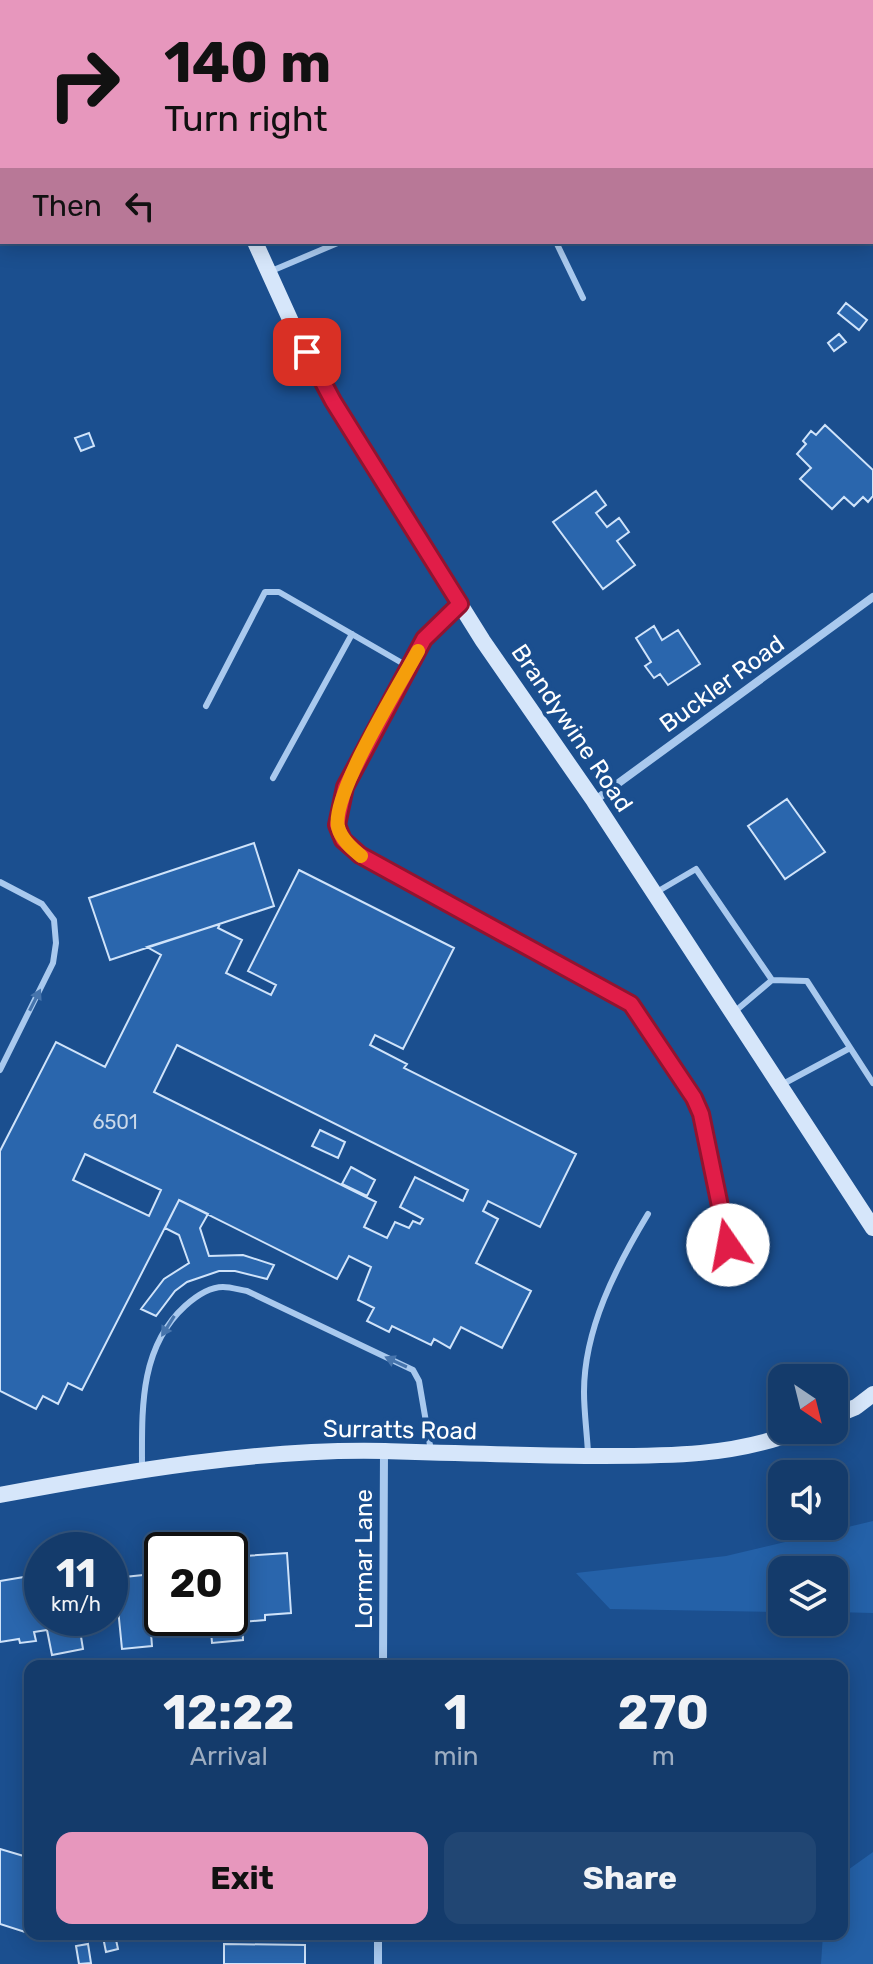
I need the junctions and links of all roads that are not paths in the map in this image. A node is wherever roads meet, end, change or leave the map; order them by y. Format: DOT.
graph roads {
  1 [pos="256,244"];
  2 [pos="335,244"];
  3 [pos="557,244"];
  4 [pos="269,272"];
  5 [pos="583,298"];
  6 [pos="873,597"];
  7 [pos="460,604"];
  8 [pos="352,634"];
  9 [pos="409,667"];
  10 [pos="206,706"];
  11 [pos="273,778"];
  12 [pos="594,801"];
  13 [pos="0,882"];
  14 [pos="654,893"];
  15 [pos="772,980"];
  16 [pos="733,1013"];
  17 [pos="850,1048"];
  18 [pos="0,1070"];
  19 [pos="873,1083"];
  20 [pos="780,1085"];
  21 [pos="648,1214"];
  22 [pos="873,1228"];
  23 [pos="728,1245"];
  24 [pos="873,1394"];
  25 [pos="848,1410"];
  26 [pos="768,1442"];
  27 [pos="384,1451"];
  28 [pos="431,1455"];
  29 [pos="588,1456"];
  30 [pos="142,1472"];
  31 [pos="0,1495"];
  32 [pos="383,1660"];
  33 [pos="378,1940"];
  34 [pos="378,1964"];
  1 -- 4 [label="main road, Brandywine Road"];
  2 -- 4 [label="lane"];
  3 -- 5 [label="lane"];
  4 -- 7 [label="main road, Brandywine Road"];
  6 -- 12 [label="street, Buckler Road"];
  7 -- 9 [label="lane"];
  7 -- 12 [label="main road, Brandywine Road"];
  8 -- 9 [label="lane"];
  8 -- 10 [label="lane"];
  8 -- 11 [label="lane"];
  9 -- 23 [label="lane"];
  12 -- 14 [label="main road, Brandywine Road"];
  18 -- 13 [label="lane, one-way"];
  14 -- 15 [label="lane"];
  14 -- 16 [label="main road, Brandywine Road"];
  15 -- 16 [label="lane"];
  15 -- 17 [label="lane"];
  16 -- 20 [label="main road, Brandywine Road"];
  17 -- 19 [label="lane"];
  17 -- 20 [label="lane"];
  20 -- 22 [label="main road, Brandywine Road"];
  21 -- 29 [label="lane"];
  24 -- 25 [label="main road"];
  26 -- 29 [label="main road, Surratts Road"];
  27 -- 28 [label="main road, Surratts Road"];
  27 -- 30 [label="main road, Surratts Road"];
  27 -- 32 [label="street, Lormar Lane"];
  28 -- 29 [label="main road, Surratts Road"];
  28 -- 30 [label="lane, one-way"];
  30 -- 31 [label="main road, Surratts Road"];
  33 -- 34 [label="street"];
}
